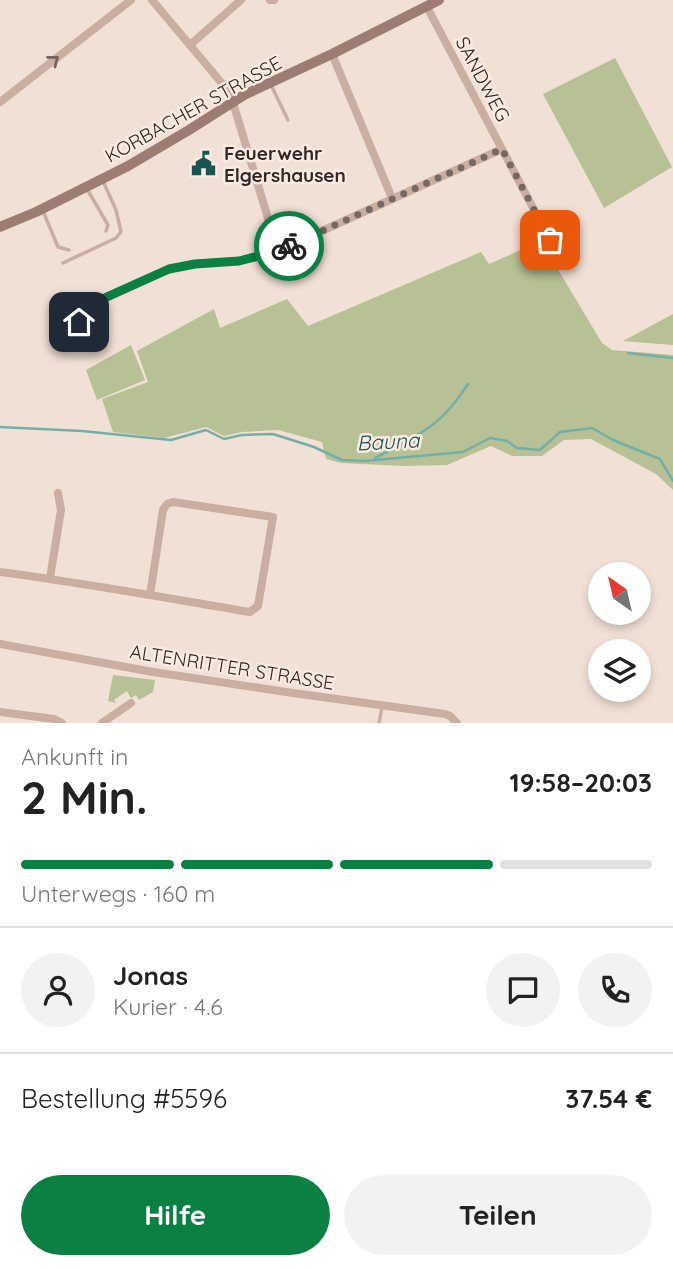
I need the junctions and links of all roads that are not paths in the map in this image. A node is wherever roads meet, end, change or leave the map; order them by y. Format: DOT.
graph roads {
  1 [pos="131,0"];
  2 [pos="152,0"];
  3 [pos="241,0"];
  4 [pos="439,0"];
  5 [pos="427,6"];
  6 [pos="190,44"];
  7 [pos="332,54"];
  8 [pos="270,83"];
  9 [pos="0,102"];
  10 [pos="233,102"];
  11 [pos="288,120"];
  12 [pos="502,149"];
  13 [pos="102,179"];
  14 [pos="86,187"];
  15 [pos="392,198"];
  16 [pos="42,209"];
  17 [pos="0,227"];
  18 [pos="106,232"];
  19 [pos="550,240"];
  20 [pos="69,250"];
  21 [pos="278,251"];
  22 [pos="63,263"];
  23 [pos="79,322"];
  24 [pos="58,493"];
  25 [pos="0,572"];
  26 [pos="50,578"];
  27 [pos="150,595"];
  28 [pos="0,643"];
  29 [pos="131,703"];
  30 [pos="382,705"];
  31 [pos="0,712"];
  32 [pos="62,723"];
  33 [pos="102,723"];
  34 [pos="379,723"];
  35 [pos="457,723"];
  9 -- 1 [label="street, one-way"];
  2 -- 6 [label="street"];
  3 -- 6 [label="street"];
  4 -- 5 [label="street, KORBACHER STRASSE"];
  5 -- 7 [label="street, KORBACHER STRASSE"];
  5 -- 12 [label="street, SANDWEG"];
  6 -- 10 [label="street"];
  7 -- 8 [label="street, KORBACHER STRASSE"];
  7 -- 15 [label="street"];
  8 -- 10 [label="street, KORBACHER STRASSE"];
  8 -- 11 [label="lane"];
  10 -- 13 [label="street, KORBACHER STRASSE"];
  10 -- 21 [label="street"];
  12 -- 15 [label="street"];
  12 -- 19 [label="street, SANDWEG"];
  13 -- 14 [label="street, KORBACHER STRASSE"];
  13 -- 22 [label="lane"];
  14 -- 16 [label="street, KORBACHER STRASSE"];
  14 -- 18 [label="lane"];
  15 -- 21 [label="street"];
  16 -- 17 [label="street, KORBACHER STRASSE"];
  16 -- 20 [label="lane"];
  21 -- 23 [label="street"];
  24 -- 26 [label="street"];
  25 -- 26 [label="street"];
  26 -- 27 [label="street"];
  27 -- 27 [label="street"];
  28 -- 30 [label="street, ALTENRITTER STRASSE"];
  29 -- 33 [label="street"];
  30 -- 34 [label="lane"];
  30 -- 35 [label="street, ALTENRITTER STRASSE"];
  31 -- 32 [label="street"];
}
